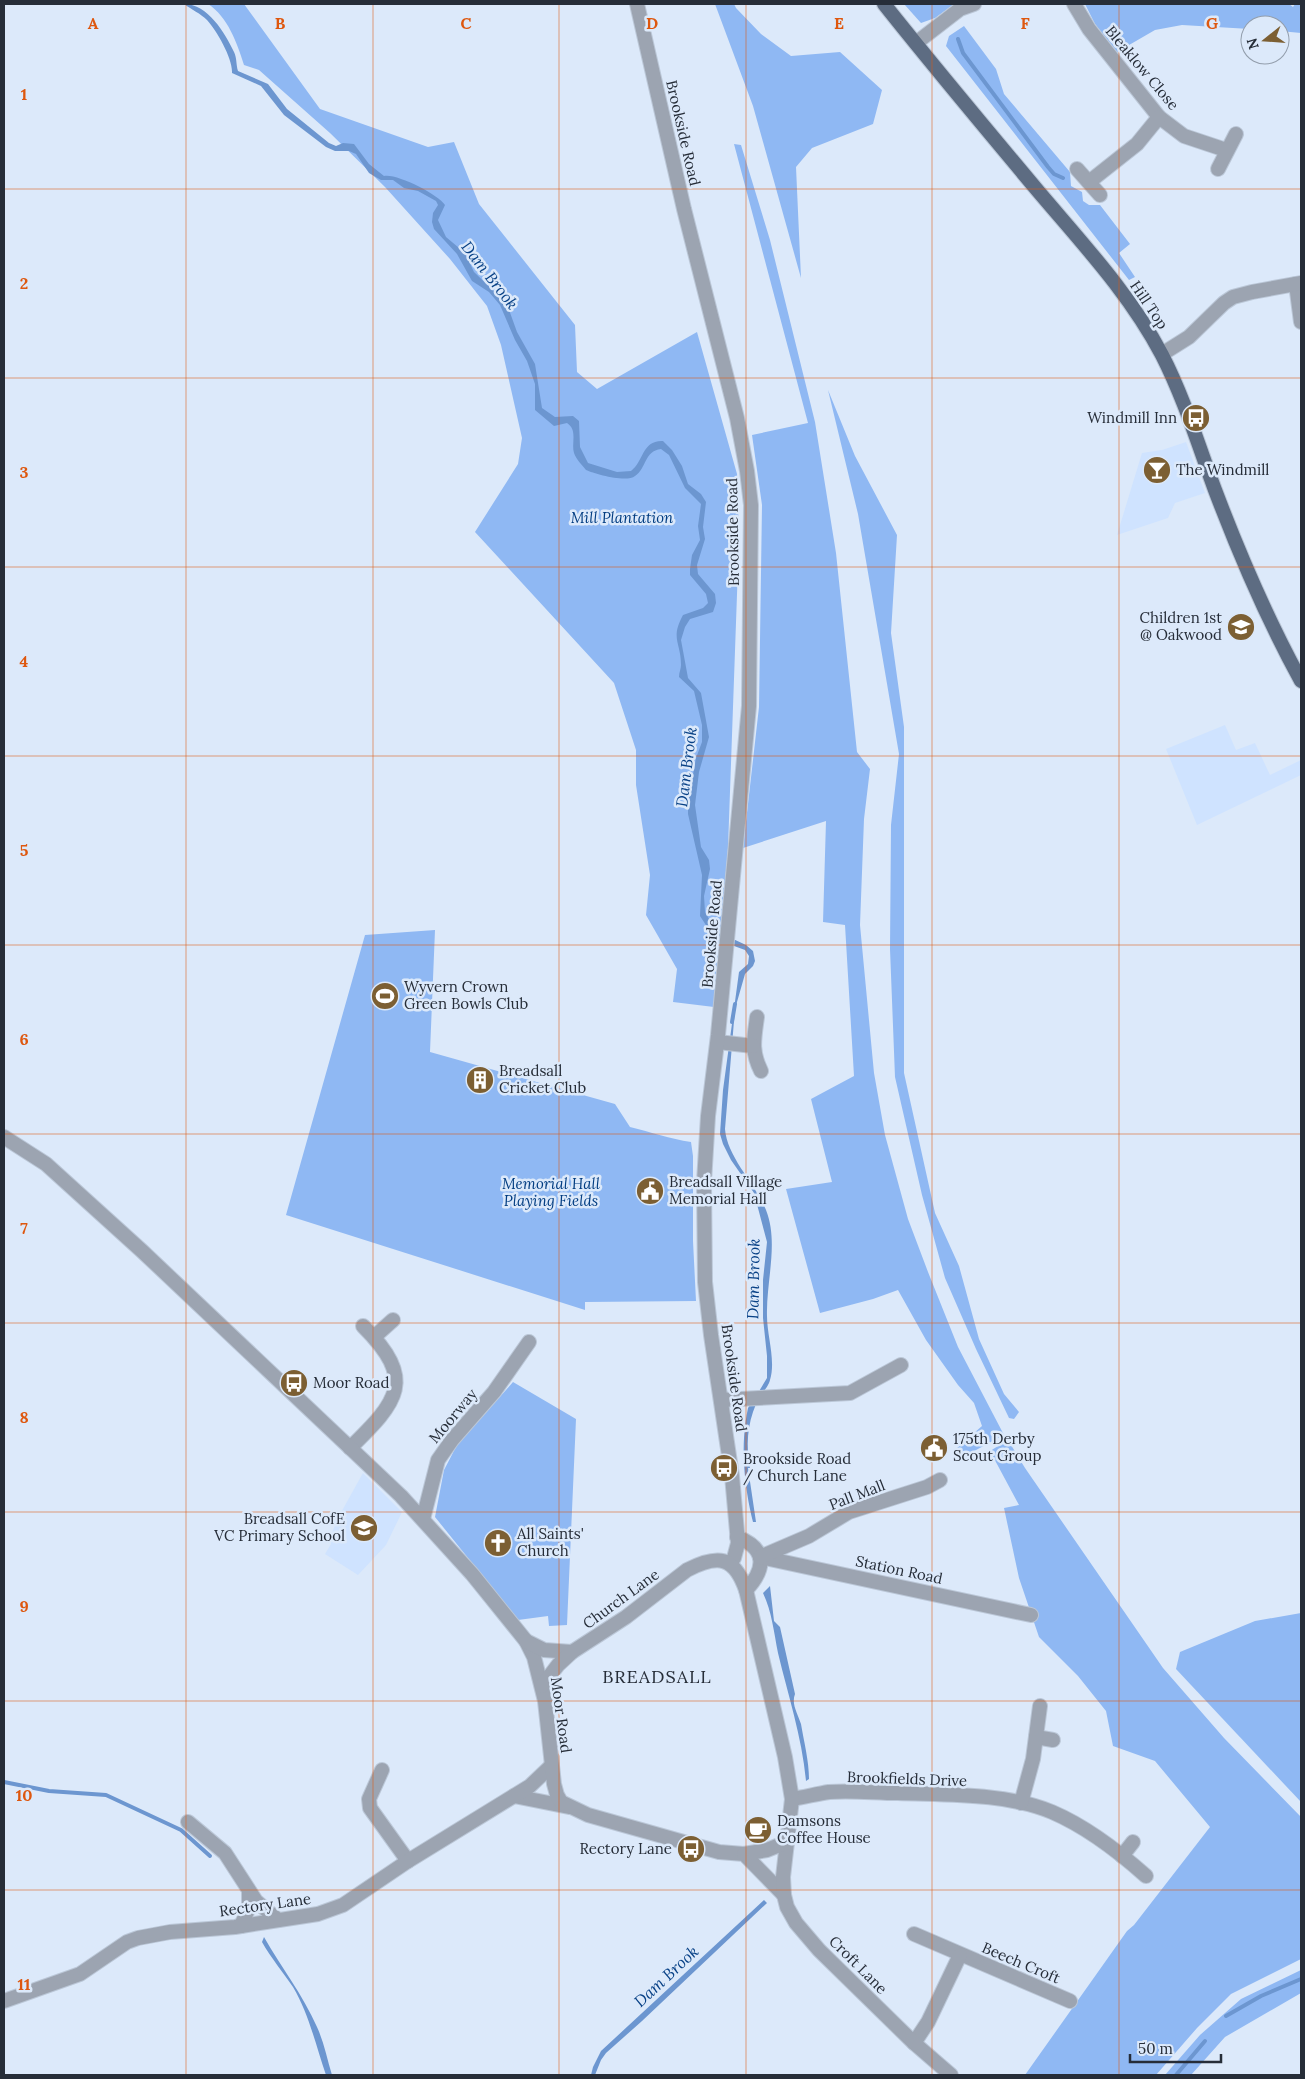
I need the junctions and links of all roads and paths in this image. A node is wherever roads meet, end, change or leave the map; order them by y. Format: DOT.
graph roads {
  1 [pos="637,4"];
  2 [pos="884,4"];
  3 [pos="974,4"];
  4 [pos="1074,4"];
  5 [pos="916,43"];
  6 [pos="1159,117"];
  7 [pos="1236,134"];
  8 [pos="1226,150"];
  9 [pos="1077,169"];
  10 [pos="1218,169"];
  11 [pos="1089,182"];
  12 [pos="1100,195"];
  13 [pos="1298,284"];
  14 [pos="1301,322"];
  15 [pos="1162,354"];
  16 [pos="1301,678"];
  17 [pos="757,1018"];
  18 [pos="727,1043"];
  19 [pos="753,1046"];
  20 [pos="761,1071"];
  21 [pos="4,1137"];
  22 [pos="394,1320"];
  23 [pos="363,1326"];
  24 [pos="374,1337"];
  25 [pos="529,1342"];
  26 [pos="902,1365"];
  27 [pos="721,1400"];
  28 [pos="350,1448"];
  29 [pos="940,1480"];
  30 [pos="423,1520"];
  31 [pos="737,1537"];
  32 [pos="760,1557"];
  33 [pos="730,1563"];
  34 [pos="746,1590"];
  35 [pos="1031,1615"];
  36 [pos="526,1641"];
  37 [pos="572,1652"];
  38 [pos="542,1686"];
  39 [pos="1040,1706"];
  40 [pos="1036,1737"];
  41 [pos="1053,1740"];
  42 [pos="551,1766"];
  43 [pos="382,1770"];
  44 [pos="514,1796"];
  45 [pos="792,1799"];
  46 [pos="1021,1803"];
  47 [pos="569,1807"];
  48 [pos="188,1822"];
  49 [pos="1133,1842"];
  50 [pos="786,1849"];
  51 [pos="744,1854"];
  52 [pos="1122,1856"];
  53 [pos="408,1861"];
  54 [pos="1146,1876"];
  55 [pos="249,1890"];
  56 [pos="784,1895"];
  57 [pos="278,1920"];
  58 [pos="241,1926"];
  59 [pos="914,1934"];
  60 [pos="960,1955"];
  61 [pos="4,2001"];
  62 [pos="1070,2001"];
  63 [pos="914,2043"];
  64 [pos="951,2075"];
  1 -- 18 [label="street, Brookside Road"];
  2 -- 5 [label="main road, Hill Top"];
  3 -- 5 [label="street"];
  4 -- 6 [label="street, Bleaklow Close"];
  5 -- 15 [label="main road, Hill Top"];
  6 -- 8 [label="street, Bleaklow Close"];
  6 -- 11 [label="street"];
  7 -- 8 [label="street"];
  8 -- 10 [label="street"];
  9 -- 11 [label="street"];
  11 -- 12 [label="street"];
  13 -- 14 [label="street"];
  13 -- 15 [label="street"];
  15 -- 16 [label="main road, Hill Top"];
  17 -- 19 [label="street"];
  18 -- 19 [label="street"];
  18 -- 27 [label="street, Brookside Road"];
  19 -- 20 [label="street"];
  21 -- 28 [label="street, Moor Road"];
  22 -- 24 [label="street"];
  23 -- 24 [label="street"];
  24 -- 28 [label="street"];
  25 -- 30 [label="street, Moorway"];
  26 -- 27 [label="street"];
  27 -- 31 [label="street, Brookside Road"];
  28 -- 30 [label="street, Moor Road"];
  29 -- 32 [label="street, Pall Mall"];
  30 -- 36 [label="street, Moor Road"];
  31 -- 32 [label="street"];
  31 -- 33 [label="street, Brookside Road"];
  32 -- 34 [label="street"];
  32 -- 35 [label="street, Station Road"];
  33 -- 34 [label="street"];
  33 -- 37 [label="street, Church Lane"];
  34 -- 45 [label="street"];
  36 -- 37 [label="street, Moor Road"];
  36 -- 38 [label="street, Moor Road"];
  37 -- 38 [label="street, Church Lane"];
  38 -- 42 [label="street, Moor Road"];
  39 -- 40 [label="street"];
  40 -- 41 [label="street"];
  40 -- 46 [label="street"];
  42 -- 44 [label="street, Rectory Lane"];
  42 -- 47 [label="street"];
  43 -- 53 [label="street"];
  44 -- 47 [label="street"];
  44 -- 53 [label="street, Rectory Lane"];
  45 -- 46 [label="street, Brookfields Drive"];
  45 -- 50 [label="street"];
  46 -- 52 [label="street, Brookfields Drive"];
  47 -- 51 [label="street"];
  48 -- 55 [label="street"];
  49 -- 52 [label="street"];
  50 -- 51 [label="street"];
  50 -- 56 [label="street, Croft Lane"];
  51 -- 56 [label="street"];
  52 -- 54 [label="street, Brookfields Drive"];
  53 -- 57 [label="street, Rectory Lane"];
  55 -- 57 [label="street"];
  55 -- 58 [label="street"];
  56 -- 63 [label="street, Croft Lane"];
  57 -- 58 [label="street, Rectory Lane"];
  58 -- 61 [label="street, Rectory Lane"];
  59 -- 60 [label="street, Beech Croft"];
  60 -- 62 [label="street, Beech Croft"];
  60 -- 63 [label="street, Beech Croft"];
  63 -- 64 [label="street, Croft Lane"];
}
